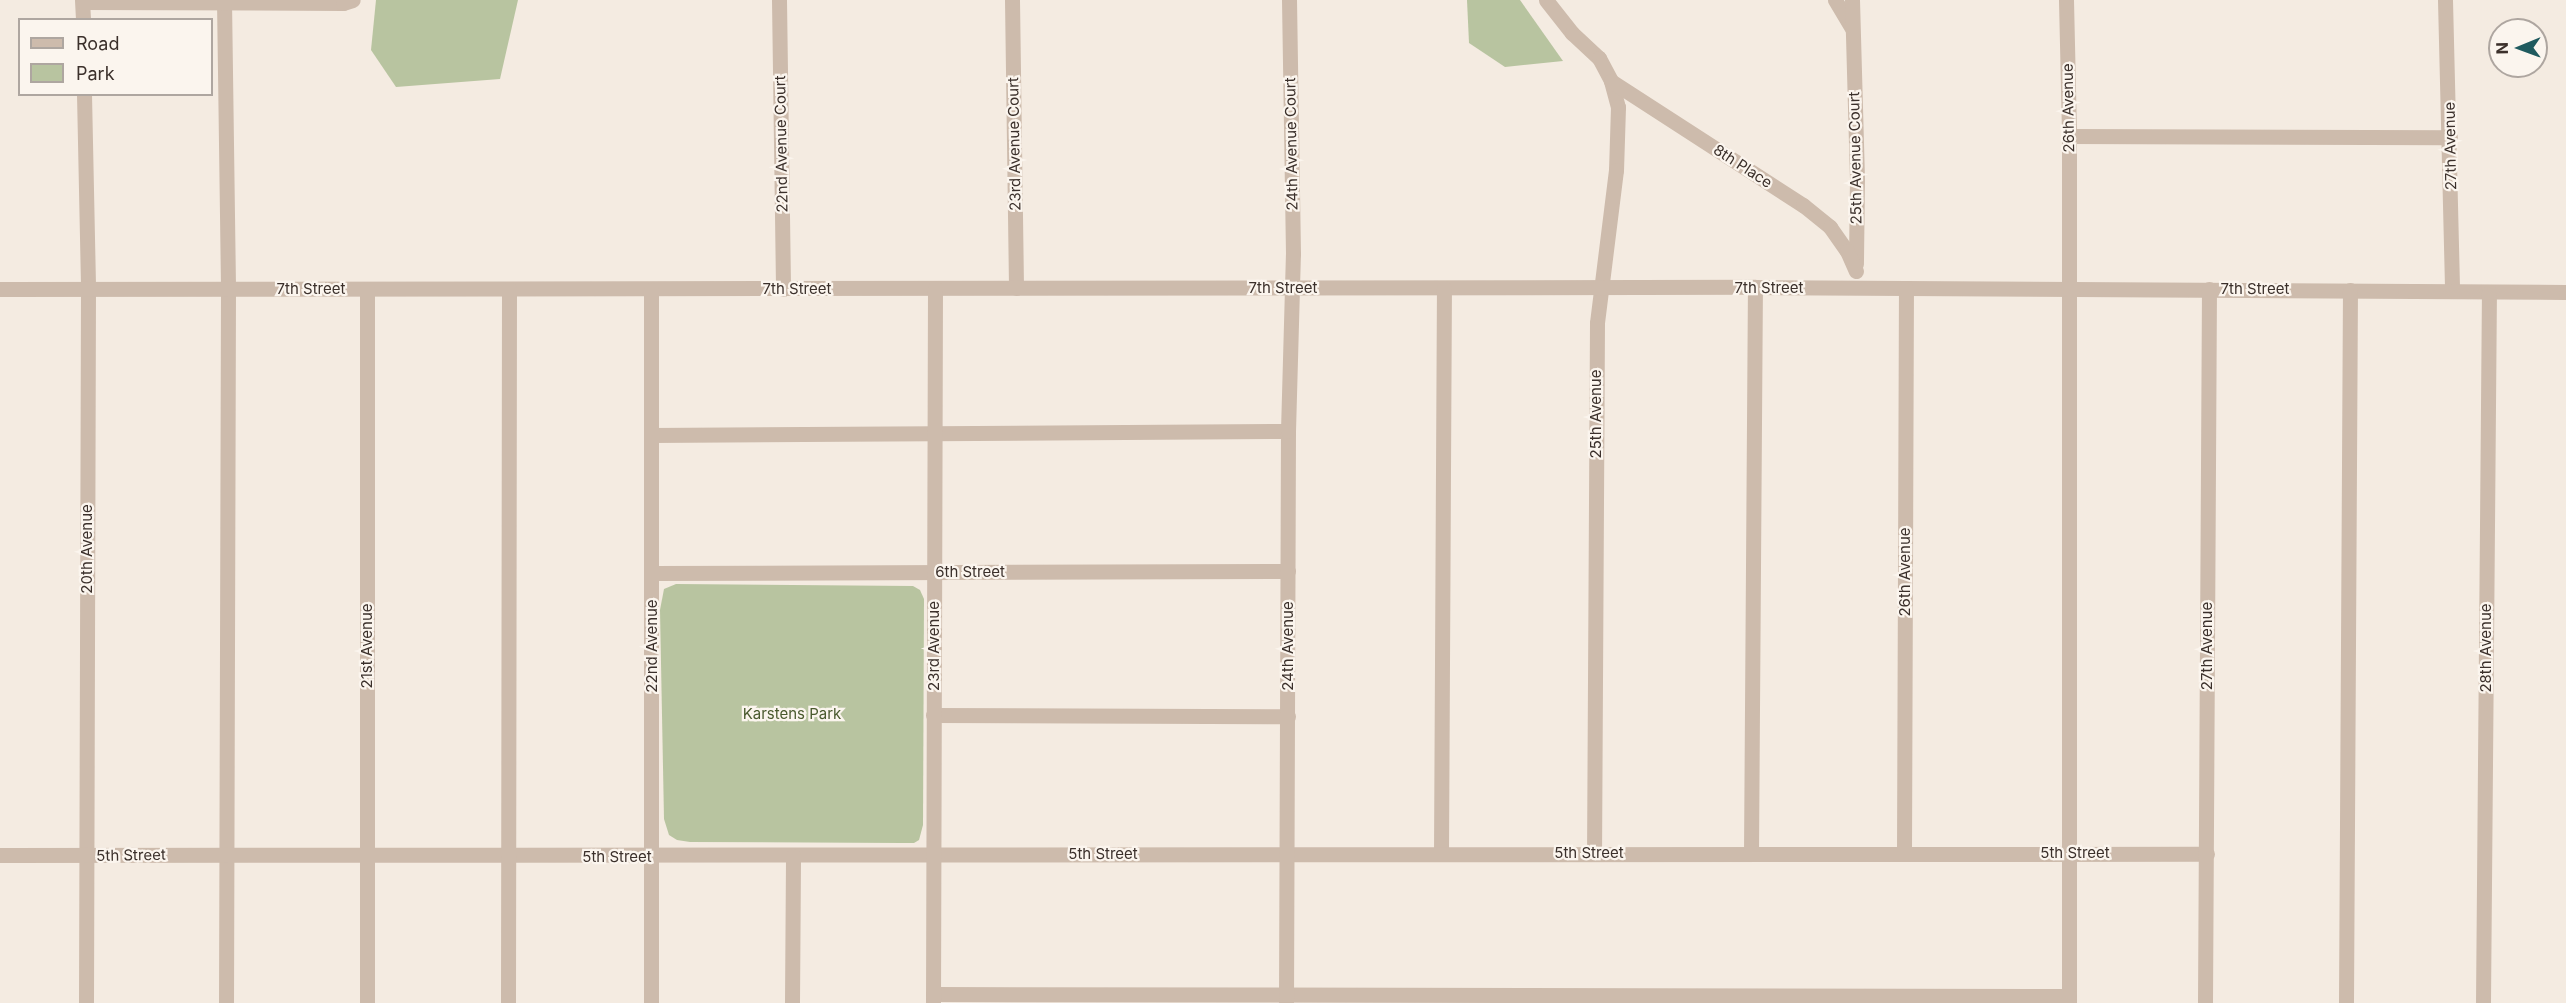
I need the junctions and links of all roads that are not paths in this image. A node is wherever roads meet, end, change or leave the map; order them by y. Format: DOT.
graph roads {
  1 [pos="353,0"];
  2 [pos="779,0"];
  3 [pos="1012,0"];
  4 [pos="1289,0"];
  5 [pos="1546,0"];
  6 [pos="1835,0"];
  7 [pos="1852,0"];
  8 [pos="2066,0"];
  9 [pos="2445,0"];
  10 [pos="82,1"];
  11 [pos="224,1"];
  12 [pos="83,18"];
  13 [pos="1852,28"];
  14 [pos="1611,81"];
  15 [pos="84,96"];
  16 [pos="2069,136"];
  17 [pos="2450,137"];
  18 [pos="1856,271"];
  19 [pos="1755,287"];
  20 [pos="935,288"];
  21 [pos="1016,288"];
  22 [pos="1291,288"];
  23 [pos="1444,288"];
  24 [pos="1601,288"];
  25 [pos="1856,288"];
  26 [pos="2069,288"];
  27 [pos="0,289"];
  28 [pos="88,289"];
  29 [pos="367,289"];
  30 [pos="509,289"];
  31 [pos="783,289"];
  32 [pos="1906,289"];
  33 [pos="2208,289"];
  34 [pos="228,290"];
  35 [pos="651,290"];
  36 [pos="2350,290"];
  37 [pos="2451,291"];
  38 [pos="2489,292"];
  39 [pos="2566,292"];
  40 [pos="1288,431"];
  41 [pos="934,434"];
  42 [pos="652,435"];
  43 [pos="1288,571"];
  44 [pos="652,573"];
  45 [pos="934,573"];
  46 [pos="933,715"];
  47 [pos="1288,716"];
  48 [pos="227,853"];
  49 [pos="1594,853"];
  50 [pos="1752,853"];
  51 [pos="2069,853"];
  52 [pos="367,854"];
  53 [pos="933,854"];
  54 [pos="1288,854"];
  55 [pos="1441,854"];
  56 [pos="1904,854"];
  57 [pos="2206,854"];
  58 [pos="0,855"];
  59 [pos="87,856"];
  60 [pos="793,856"];
  61 [pos="509,857"];
  62 [pos="652,857"];
  63 [pos="933,999"];
  64 [pos="1286,999"];
  65 [pos="2069,1000"];
  66 [pos="86,1003"];
  67 [pos="226,1003"];
  68 [pos="367,1003"];
  69 [pos="508,1003"];
  70 [pos="651,1003"];
  71 [pos="792,1003"];
  72 [pos="2205,1003"];
  73 [pos="2346,1003"];
  74 [pos="2483,1003"];
  1 -- 11 [label="street"];
  2 -- 31 [label="street, 22nd Avenue Court"];
  3 -- 21 [label="street, 23rd Avenue Court"];
  4 -- 22 [label="street, 24th Avenue Court"];
  5 -- 14 [label="street, 25th Avenue"];
  6 -- 13 [label="street, 25th Avenue Court"];
  7 -- 13 [label="street, 25th Avenue Court"];
  8 -- 16 [label="street, 26th Avenue"];
  9 -- 17 [label="street, 27th Avenue"];
  10 -- 11 [label="street"];
  10 -- 12 [label="street"];
  11 -- 34 [label="street"];
  13 -- 18 [label="street, 25th Avenue Court"];
  14 -- 18 [label="street, 8th Place"];
  14 -- 24 [label="street, 25th Avenue"];
  15 -- 28 [label="street, 20th Avenue"];
  16 -- 17 [label="street"];
  16 -- 26 [label="street, 26th Avenue"];
  17 -- 37 [label="street, 27th Avenue"];
  18 -- 25 [label="street, 25th Avenue Court"];
  19 -- 24 [label="street, 7th Street"];
  19 -- 25 [label="street, 7th Street"];
  19 -- 50 [label="street"];
  20 -- 21 [label="street, 7th Street"];
  20 -- 31 [label="street, 7th Street"];
  20 -- 41 [label="street, 23rd Avenue"];
  21 -- 22 [label="street, 7th Street"];
  22 -- 23 [label="street, 7th Street"];
  22 -- 40 [label="street, 24th Avenue"];
  23 -- 24 [label="street, 7th Street"];
  23 -- 55 [label="street"];
  24 -- 49 [label="street, 25th Avenue"];
  25 -- 32 [label="street, 7th Street"];
  26 -- 32 [label="street, 7th Street"];
  26 -- 33 [label="street, 7th Street"];
  26 -- 51 [label="street, 26th Avenue"];
  27 -- 28 [label="street, 7th Street"];
  28 -- 34 [label="street, 7th Street"];
  28 -- 59 [label="street, 20th Avenue"];
  29 -- 30 [label="street, 7th Street"];
  29 -- 34 [label="street, 7th Street"];
  29 -- 52 [label="street, 21st Avenue"];
  30 -- 35 [label="street, 7th Street"];
  30 -- 61 [label="street"];
  31 -- 35 [label="street, 7th Street"];
  32 -- 56 [label="street, 26th Avenue"];
  33 -- 36 [label="street, 7th Street"];
  33 -- 57 [label="street, 27th Avenue"];
  34 -- 48 [label="street"];
  35 -- 42 [label="street, 22nd Avenue"];
  36 -- 37 [label="street, 7th Street"];
  36 -- 73 [label="street"];
  37 -- 38 [label="street, 7th Street"];
  38 -- 39 [label="street, 7th Street"];
  38 -- 74 [label="street, 28th Avenue"];
  40 -- 41 [label="street"];
  40 -- 43 [label="street, 24th Avenue"];
  41 -- 42 [label="street"];
  41 -- 45 [label="street, 23rd Avenue"];
  42 -- 44 [label="street, 22nd Avenue"];
  43 -- 45 [label="street, 6th Street"];
  43 -- 47 [label="street, 24th Avenue"];
  44 -- 45 [label="street, 6th Street"];
  44 -- 62 [label="street, 22nd Avenue"];
  45 -- 46 [label="street, 23rd Avenue"];
  46 -- 47 [label="street"];
  46 -- 53 [label="street, 23rd Avenue"];
  47 -- 54 [label="street, 24th Avenue"];
  48 -- 52 [label="street, 5th Street"];
  48 -- 59 [label="street, 5th Street"];
  48 -- 67 [label="street"];
  49 -- 50 [label="street, 5th Street"];
  49 -- 55 [label="street, 5th Street"];
  50 -- 56 [label="street, 5th Street"];
  51 -- 56 [label="street, 5th Street"];
  51 -- 57 [label="street, 5th Street"];
  51 -- 65 [label="street, 26th Avenue"];
  52 -- 61 [label="street, 5th Street"];
  52 -- 68 [label="street, 21st Avenue"];
  53 -- 54 [label="street, 5th Street"];
  53 -- 60 [label="street, 5th Street"];
  53 -- 63 [label="street, 23rd Avenue"];
  54 -- 55 [label="street, 5th Street"];
  54 -- 64 [label="street, 24th Avenue"];
  57 -- 72 [label="street, 27th Avenue"];
  58 -- 59 [label="street, 5th Street"];
  59 -- 66 [label="street, 20th Avenue"];
  60 -- 62 [label="street, 5th Street"];
  60 -- 71 [label="street"];
  61 -- 62 [label="street, 5th Street"];
  61 -- 69 [label="street"];
  62 -- 70 [label="street, 22nd Avenue"];
  63 -- 64 [label="street"];
  64 -- 65 [label="street"];
}
